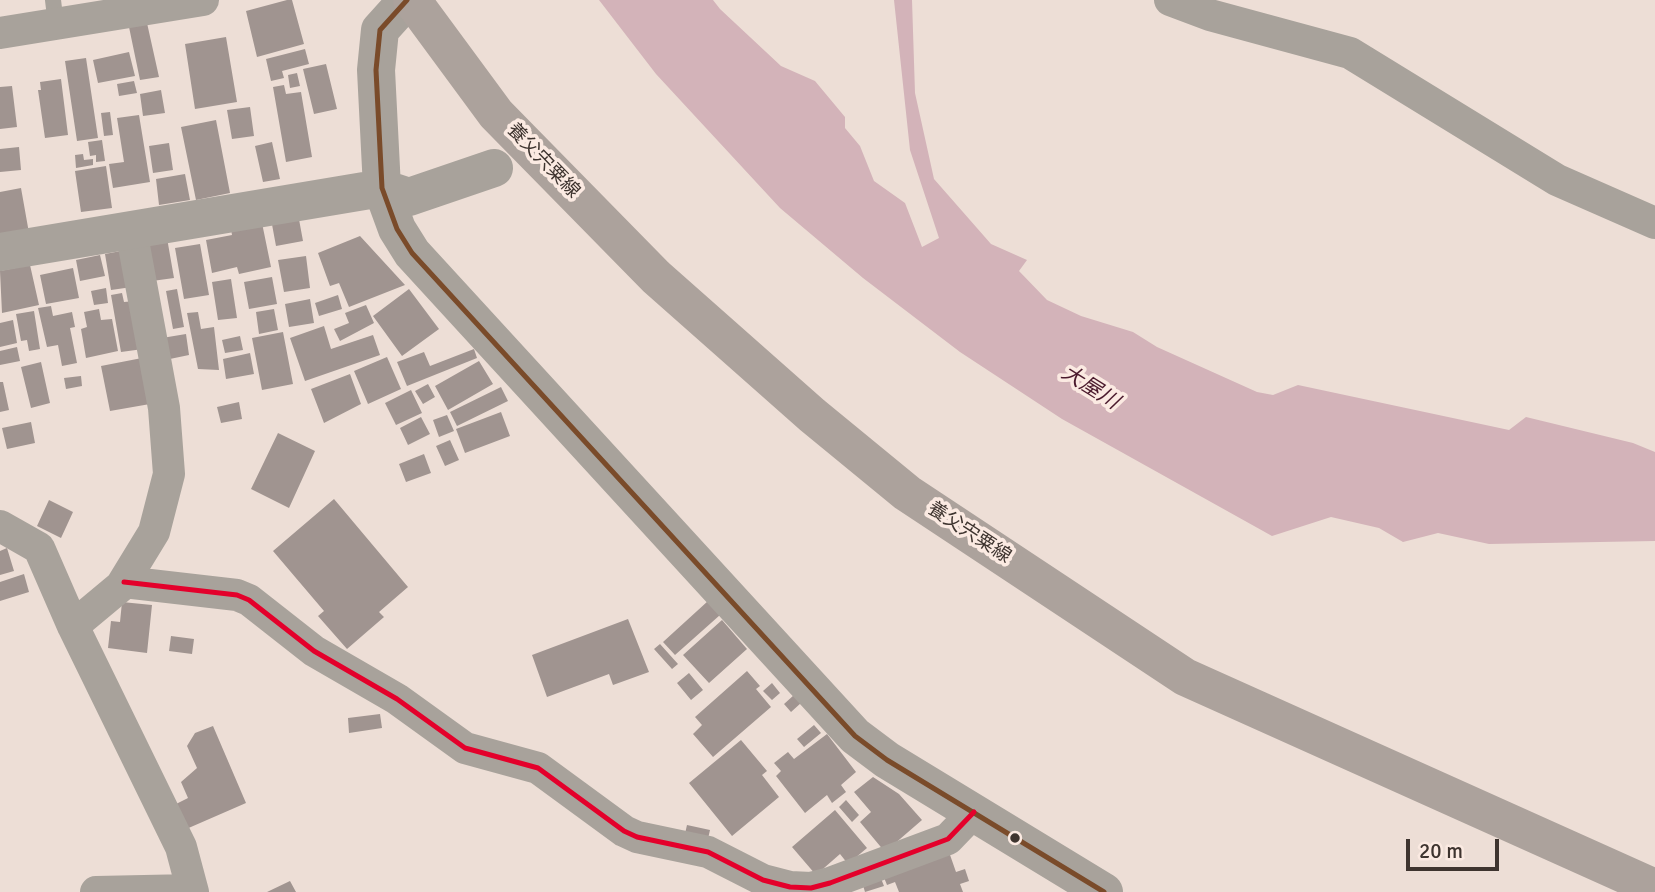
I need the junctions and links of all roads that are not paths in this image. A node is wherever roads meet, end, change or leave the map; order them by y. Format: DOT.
graph roads {
  1 [pos="202,0"];
  2 [pos="410,0"];
  3 [pos="1170,0"];
  4 [pos="55,13"];
  5 [pos="0,33"];
  6 [pos="494,168"];
  7 [pos="382,188"];
  8 [pos="1655,223"];
  9 [pos="131,230"];
  10 [pos="0,252"];
  11 [pos="0,526"];
  12 [pos="124,582"];
  13 [pos="73,626"];
  14 [pos="974,812"];
  15 [pos="1655,888"];
  16 [pos="193,891"];
  17 [pos="96,892"];
  18 [pos="1104,892"];
  1 -- 4 [label="street"];
  2 -- 7 [label="street"];
  2 -- 15 [label="main road, 養父宍粟線"];
  3 -- 8 [label="street"];
  4 -- 5 [label="street"];
  6 -- 7 [label="street"];
  7 -- 9 [label="street"];
  7 -- 14 [label="street"];
  9 -- 10 [label="street"];
  9 -- 12 [label="street"];
  11 -- 13 [label="street"];
  12 -- 13 [label="street"];
  12 -- 14 [label="street"];
  13 -- 16 [label="street"];
  14 -- 18 [label="street"];
  16 -- 17 [label="street"];
}
